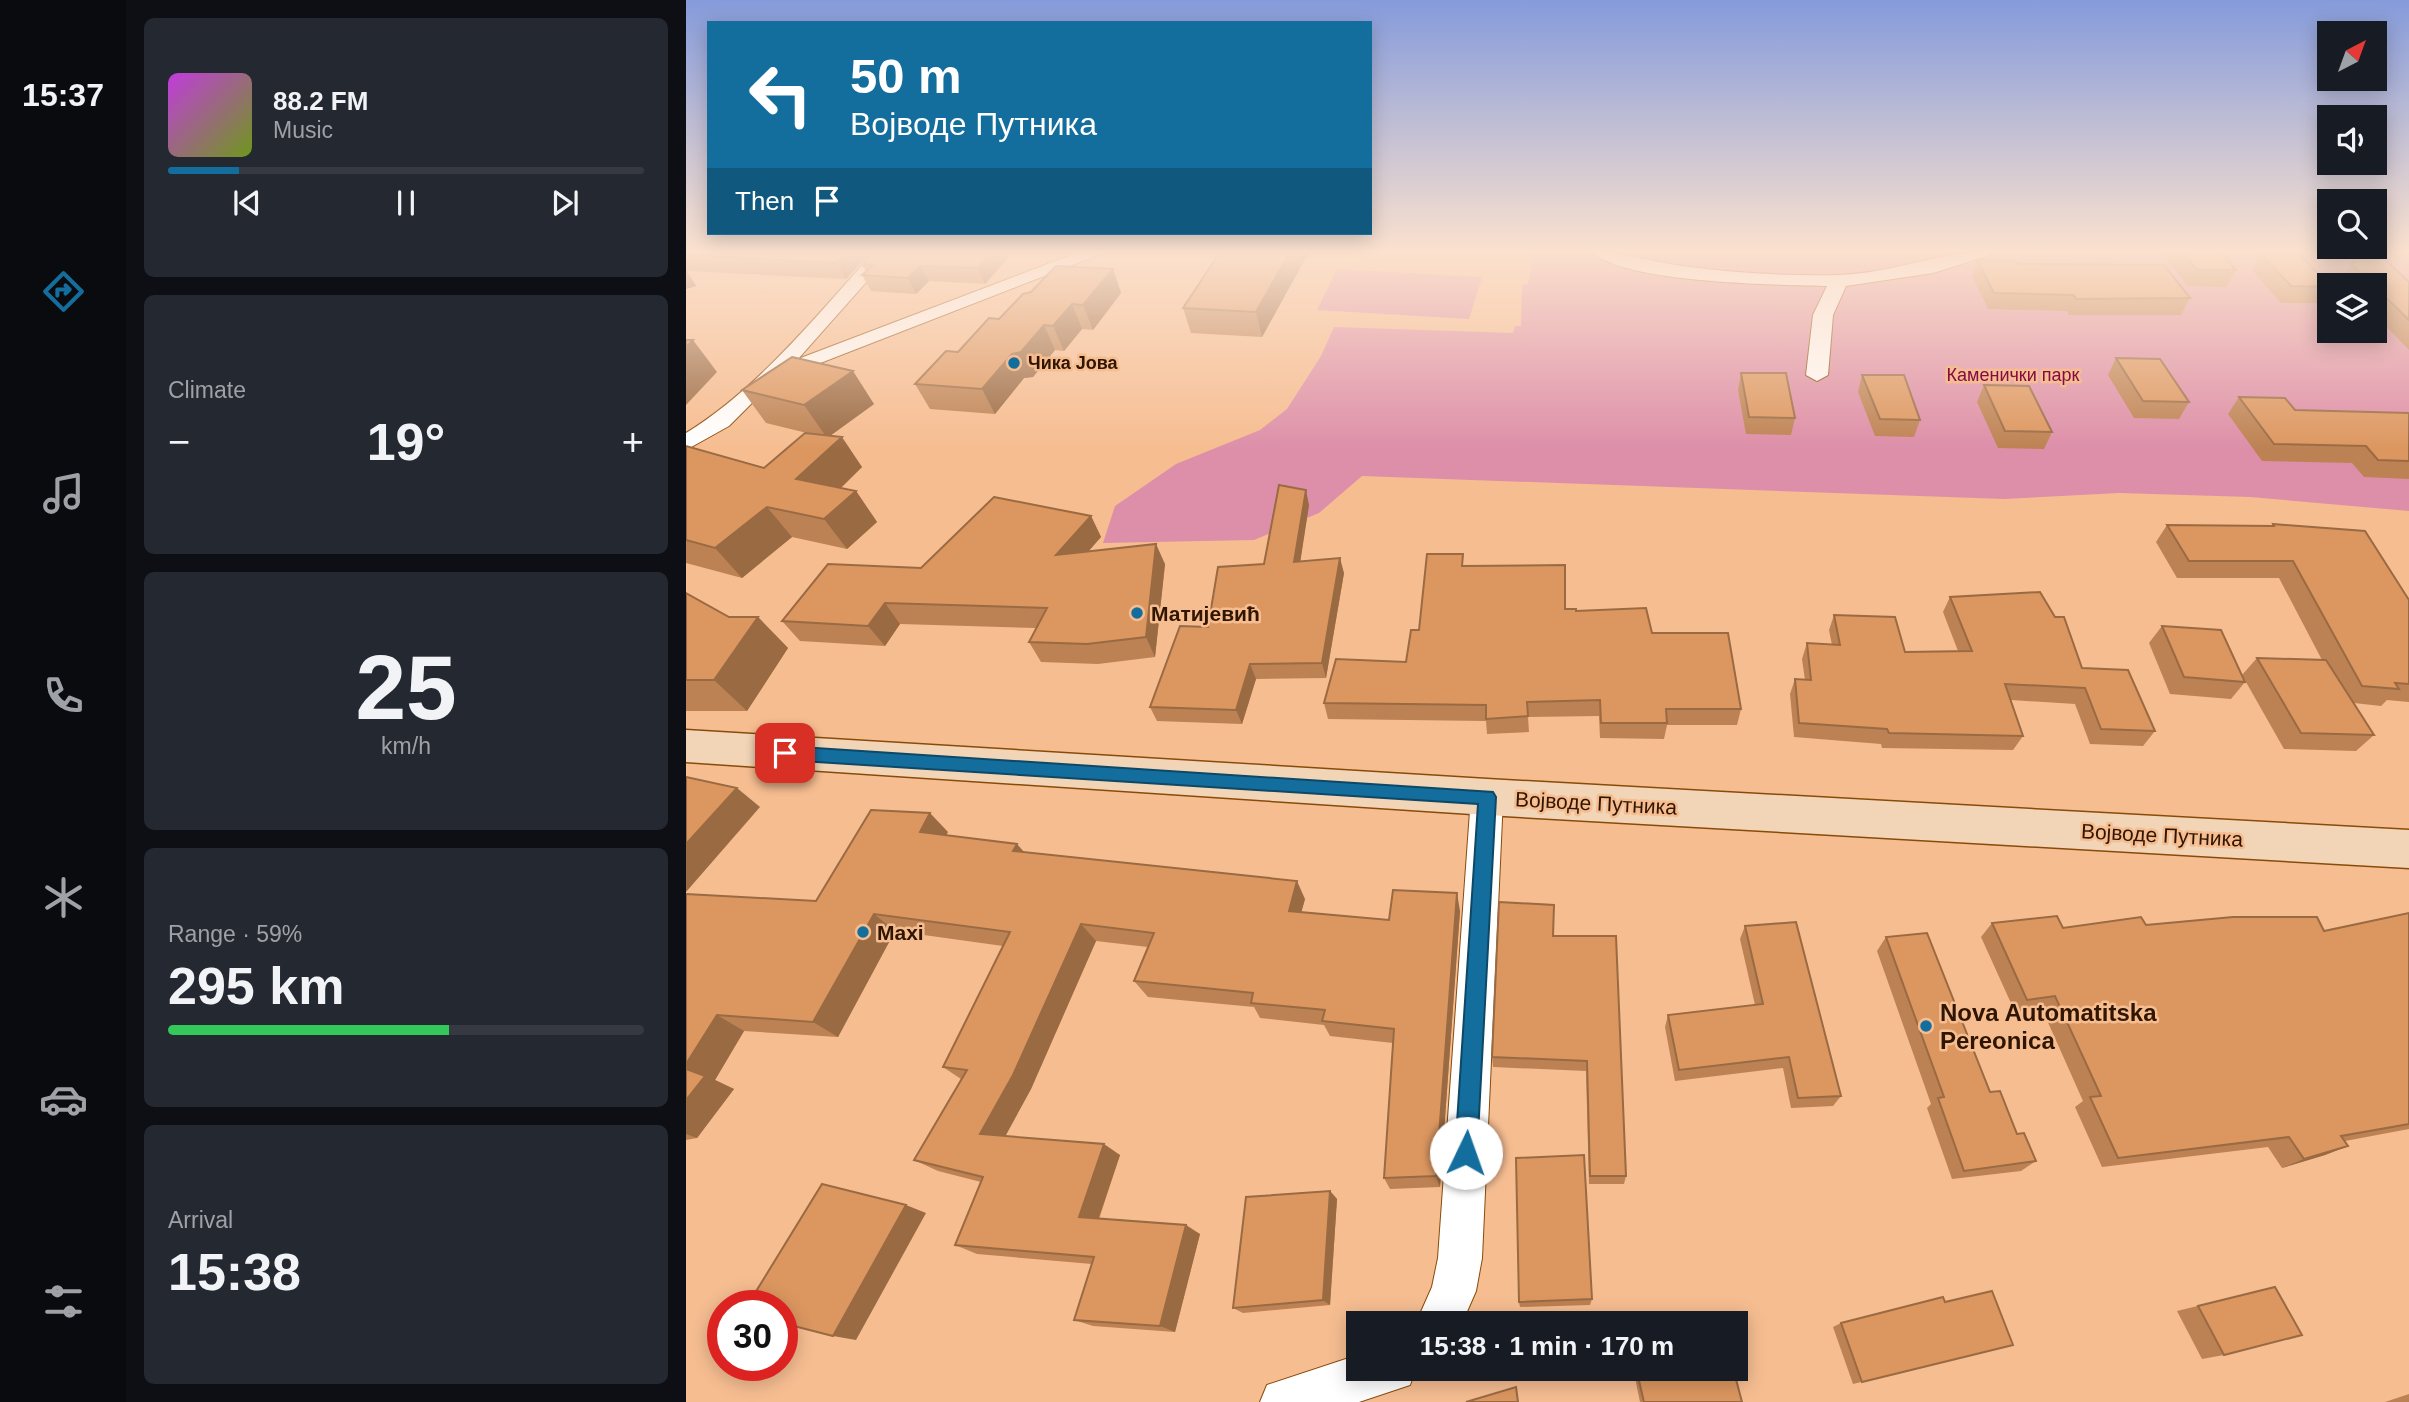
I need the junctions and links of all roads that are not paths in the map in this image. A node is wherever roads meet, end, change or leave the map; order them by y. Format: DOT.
graph roads {
  1 [pos="826,317"];
  2 [pos="927,317"];
  3 [pos="1823,317"];
  4 [pos="1817,375"];
  5 [pos="764,377"];
  6 [pos="686,443"];
  7 [pos="693,747"];
  8 [pos="1487,797"];
  9 [pos="2409,849"];
  10 [pos="1445,1311"];
  11 [pos="1351,1381"];
  12 [pos="1284,1402"];
  1 -- 5 [label="street"];
  2 -- 5 [label="street"];
  3 -- 4 [label="street"];
  5 -- 6 [label="street"];
  7 -- 8 [label="main road, Војводе Путника"];
  8 -- 9 [label="main road, Војводе Путника"];
  8 -- 10 [label="street"];
  11 -- 12 [label="street"];
}
